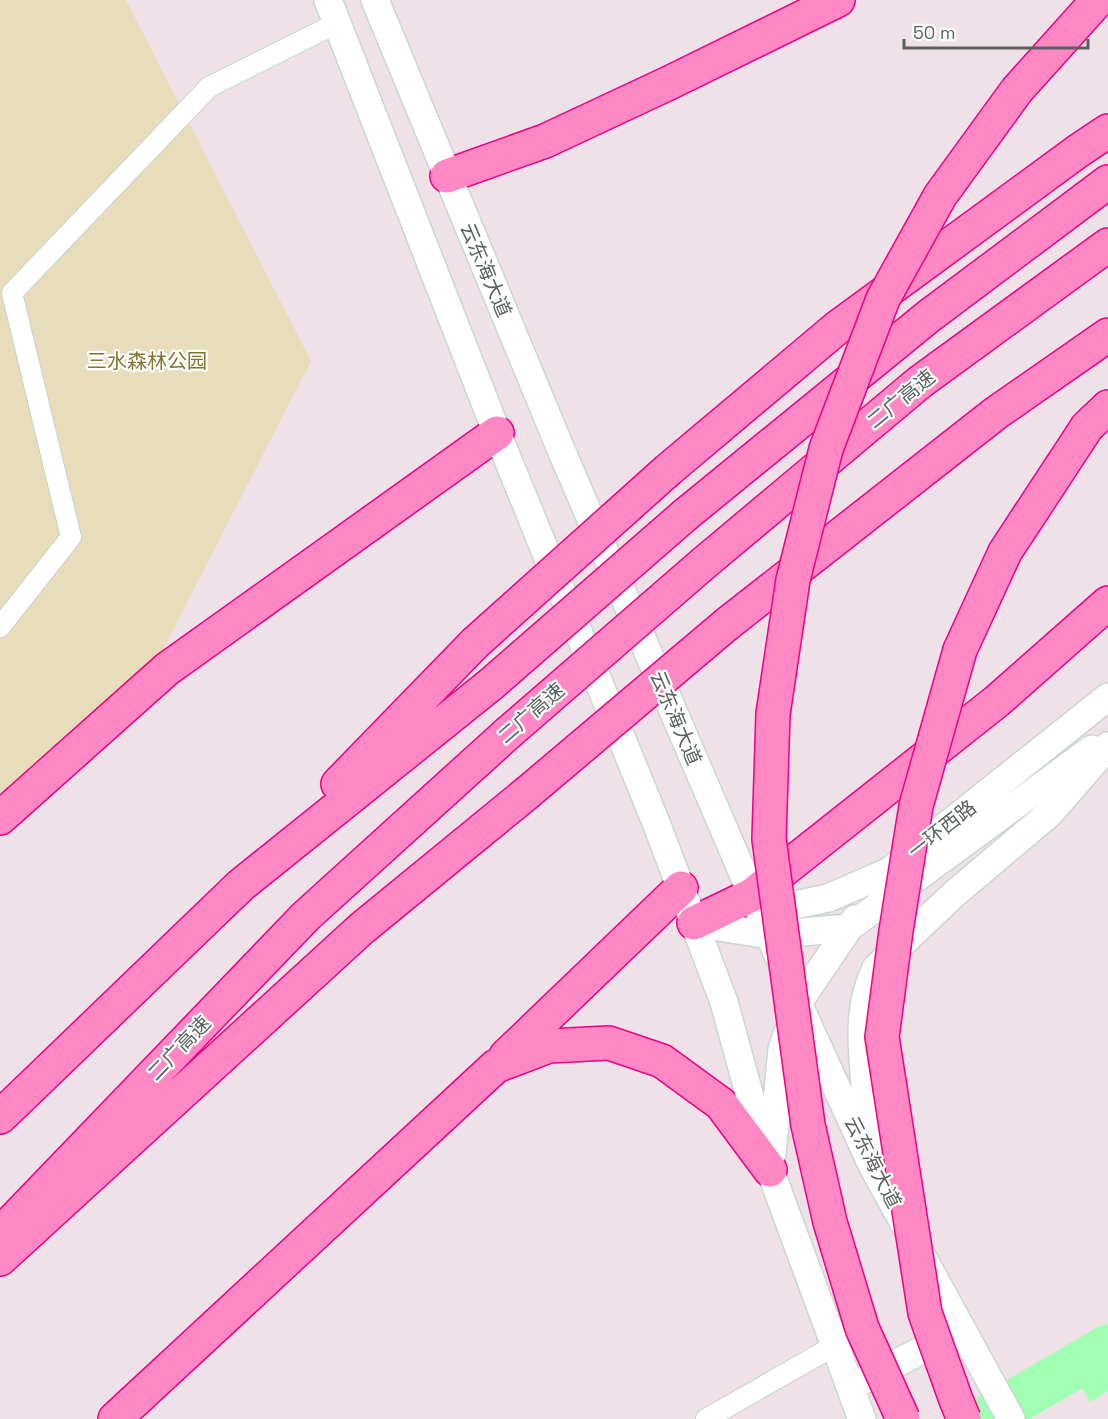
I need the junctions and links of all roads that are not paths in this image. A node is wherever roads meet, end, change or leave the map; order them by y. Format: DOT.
graph roads {
  1 [pos="375,0"];
  2 [pos="838,0"];
  3 [pos="1098,0"];
  4 [pos="332,11"];
  5 [pos="1108,131"];
  6 [pos="447,176"];
  7 [pos="1108,182"];
  8 [pos="1108,245"];
  9 [pos="1108,335"];
  10 [pos="1097,417"];
  11 [pos="497,433"];
  12 [pos="1108,603"];
  13 [pos="0,627"];
  14 [pos="1108,697"];
  15 [pos="1108,736"];
  16 [pos="1108,746"];
  17 [pos="0,818"];
  18 [pos="888,872"];
  19 [pos="241,885"];
  20 [pos="681,888"];
  21 [pos="752,895"];
  22 [pos="694,923"];
  23 [pos="848,928"];
  24 [pos="770,935"];
  25 [pos="798,1003"];
  26 [pos="496,1066"];
  27 [pos="0,1117"];
  28 [pos="871,1163"];
  29 [pos="770,1170"];
  30 [pos="0,1234"];
  31 [pos="0,1259"];
  32 [pos="968,1340"];
  33 [pos="834,1346"];
  34 [pos="850,1387"];
  35 [pos="115,1419"];
  36 [pos="706,1419"];
  37 [pos="862,1419"];
  38 [pos="903,1419"];
  39 [pos="964,1419"];
  40 [pos="1011,1419"];
  1 -- 6 [label="main road, 云东海大道"];
  2 -- 6 [label="highway"];
  3 -- 38 [label="highway, bridge"];
  4 -- 11 [label="main road"];
  4 -- 13 [label="street"];
  5 -- 19 [label="highway, bridge"];
  6 -- 21 [label="main road, 云东海大道"];
  7 -- 19 [label="highway, bridge"];
  8 -- 30 [label="highway, 二广高速, bridge"];
  9 -- 31 [label="highway, bridge"];
  10 -- 39 [label="highway, bridge"];
  11 -- 17 [label="highway"];
  11 -- 20 [label="main road"];
  12 -- 21 [label="highway"];
  14 -- 18 [label="main road, 一环西路"];
  15 -- 23 [label="main road"];
  16 -- 28 [label="main road"];
  18 -- 21 [label="main road, 一环西路"];
  18 -- 23 [label="main road"];
  19 -- 27 [label="highway"];
  20 -- 22 [label="main road"];
  20 -- 26 [label="highway"];
  21 -- 22 [label="highway"];
  21 -- 24 [label="main road, 云东海大道"];
  22 -- 24 [label="main road"];
  22 -- 29 [label="main road"];
  23 -- 24 [label="main road"];
  23 -- 25 [label="main road"];
  24 -- 25 [label="main road, 云东海大道"];
  25 -- 28 [label="main road, 云东海大道"];
  25 -- 29 [label="main road"];
  26 -- 29 [label="highway"];
  26 -- 35 [label="highway"];
  28 -- 32 [label="main road, 云东海大道"];
  29 -- 33 [label="main road"];
  32 -- 34 [label="main road"];
  32 -- 40 [label="main road, 云东海大道"];
  33 -- 34 [label="main road"];
  33 -- 36 [label="street"];
  34 -- 37 [label="main road"];
}
